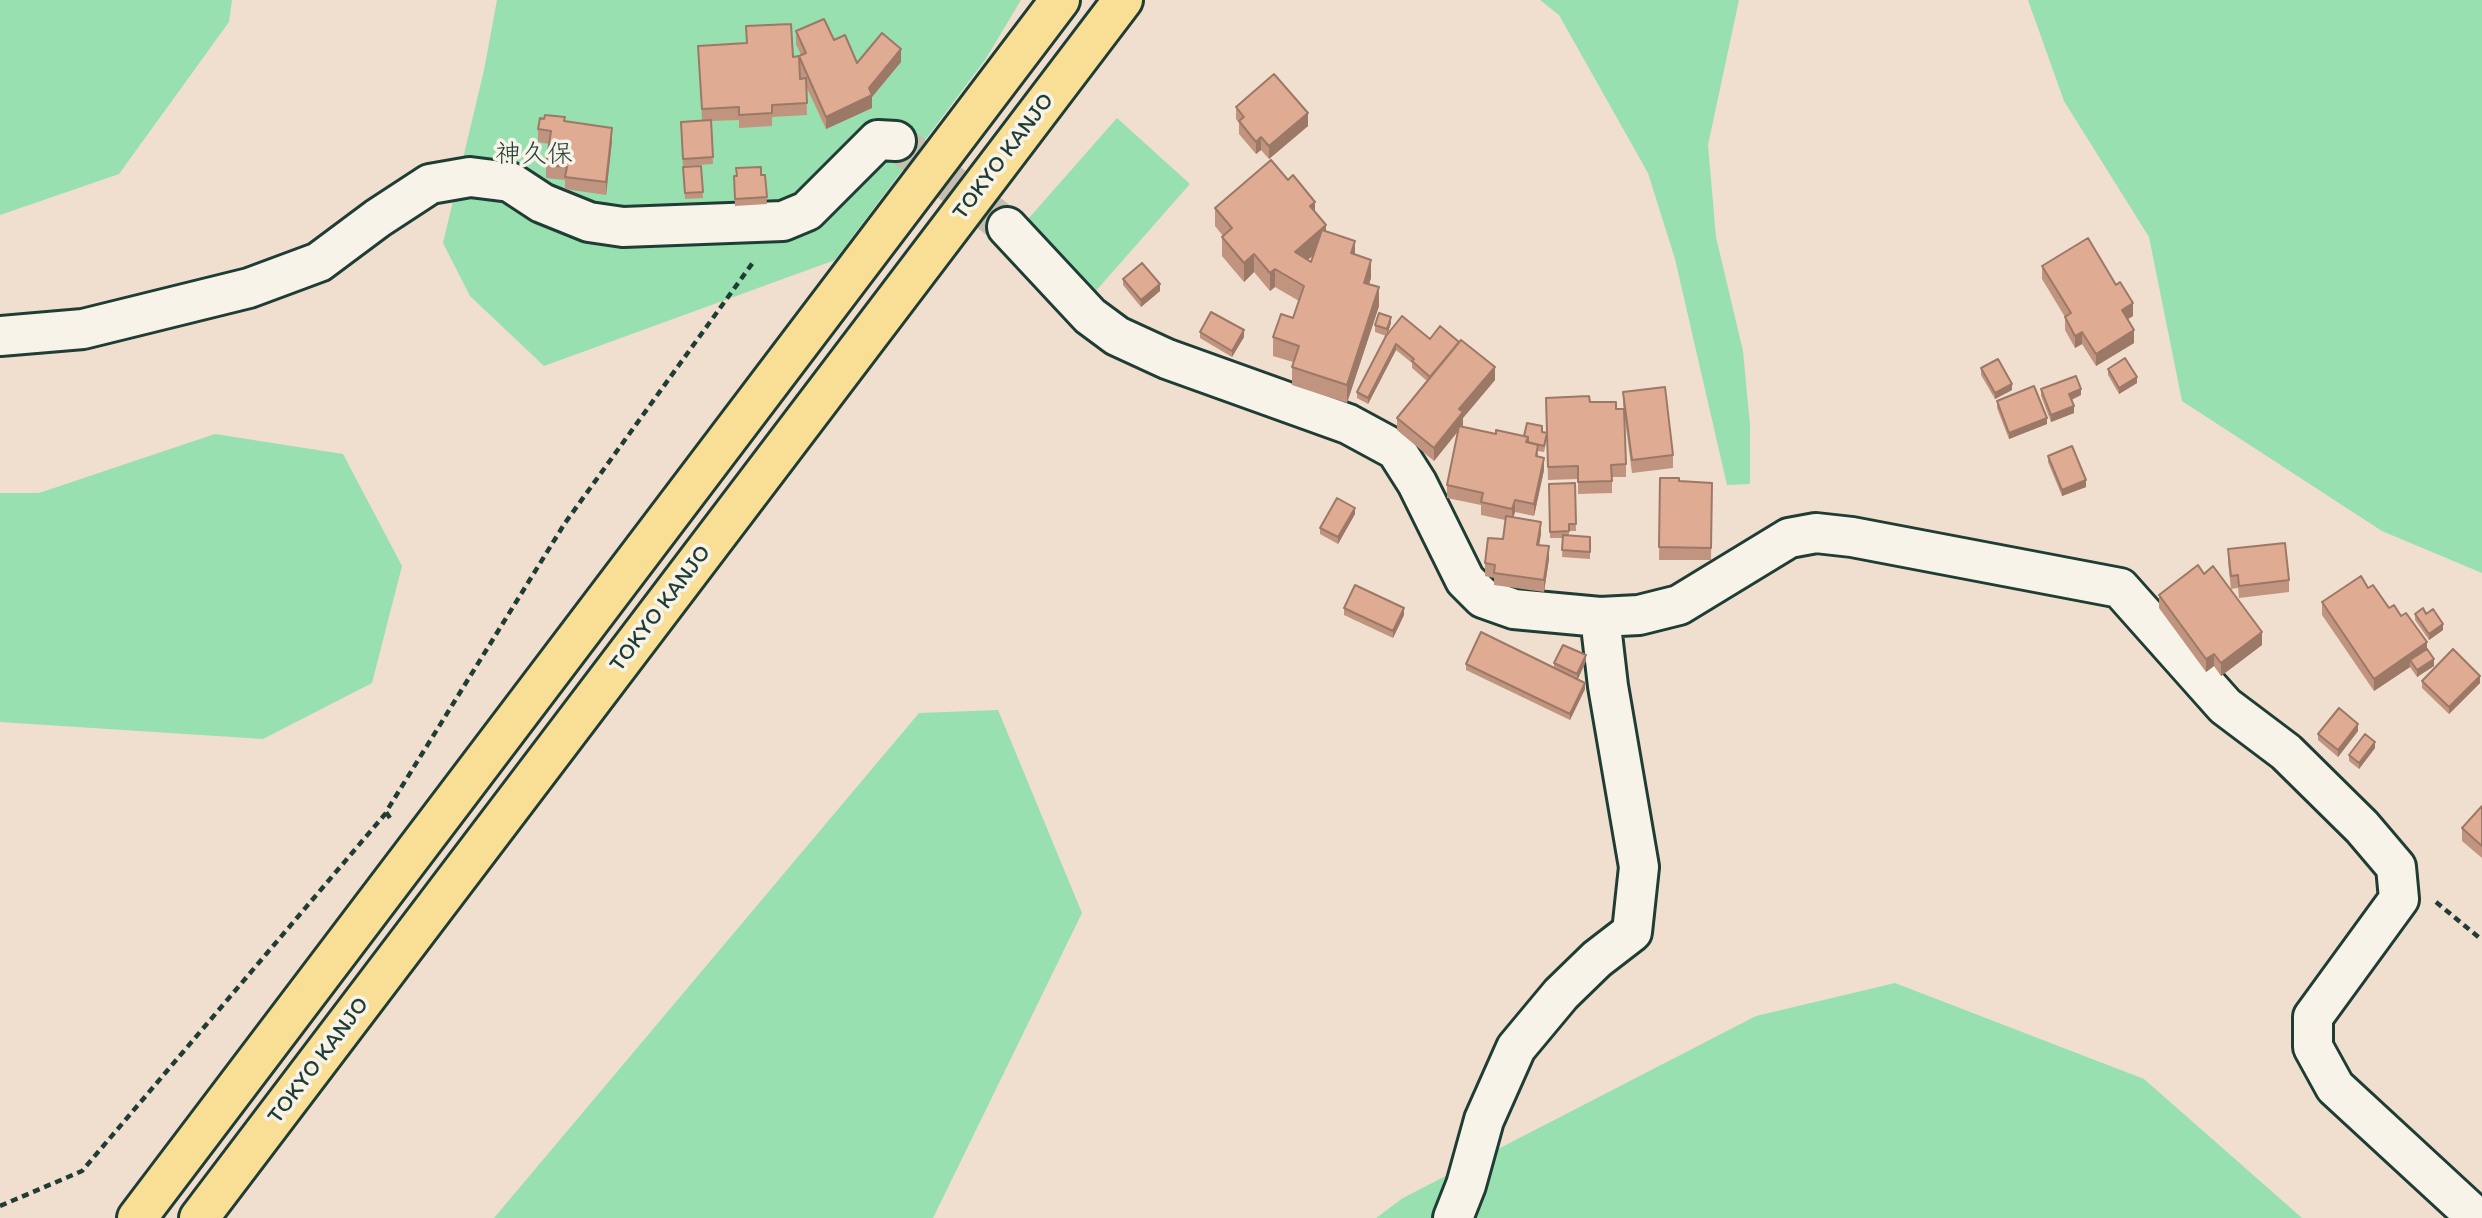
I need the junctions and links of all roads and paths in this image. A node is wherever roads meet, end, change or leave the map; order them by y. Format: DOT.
graph roads {
  1 [pos="1060,0"];
  2 [pos="1123,0"];
  3 [pos="896,141"];
  4 [pos="783,220"];
  5 [pos="1007,227"];
  6 [pos="0,335"];
  7 [pos="1600,617"];
  8 [pos="386,812"];
  9 [pos="414,853"];
  10 [pos="0,1206"];
  11 [pos="137,1218"];
  12 [pos="199,1218"];
  13 [pos="1452,1218"];
  14 [pos="2477,1218"];
  1 -- 9 [label="highway"];
  2 -- 12 [label="highway, TOKYO KANJO"];
  3 -- 4 [label="street"];
  4 -- 6 [label="street"];
  4 -- 8 [label="path"];
  5 -- 7 [label="street"];
  7 -- 13 [label="street"];
  7 -- 14 [label="street"];
  8 -- 9 [label="path"];
  8 -- 10 [label="path"];
  9 -- 11 [label="highway"];
}
